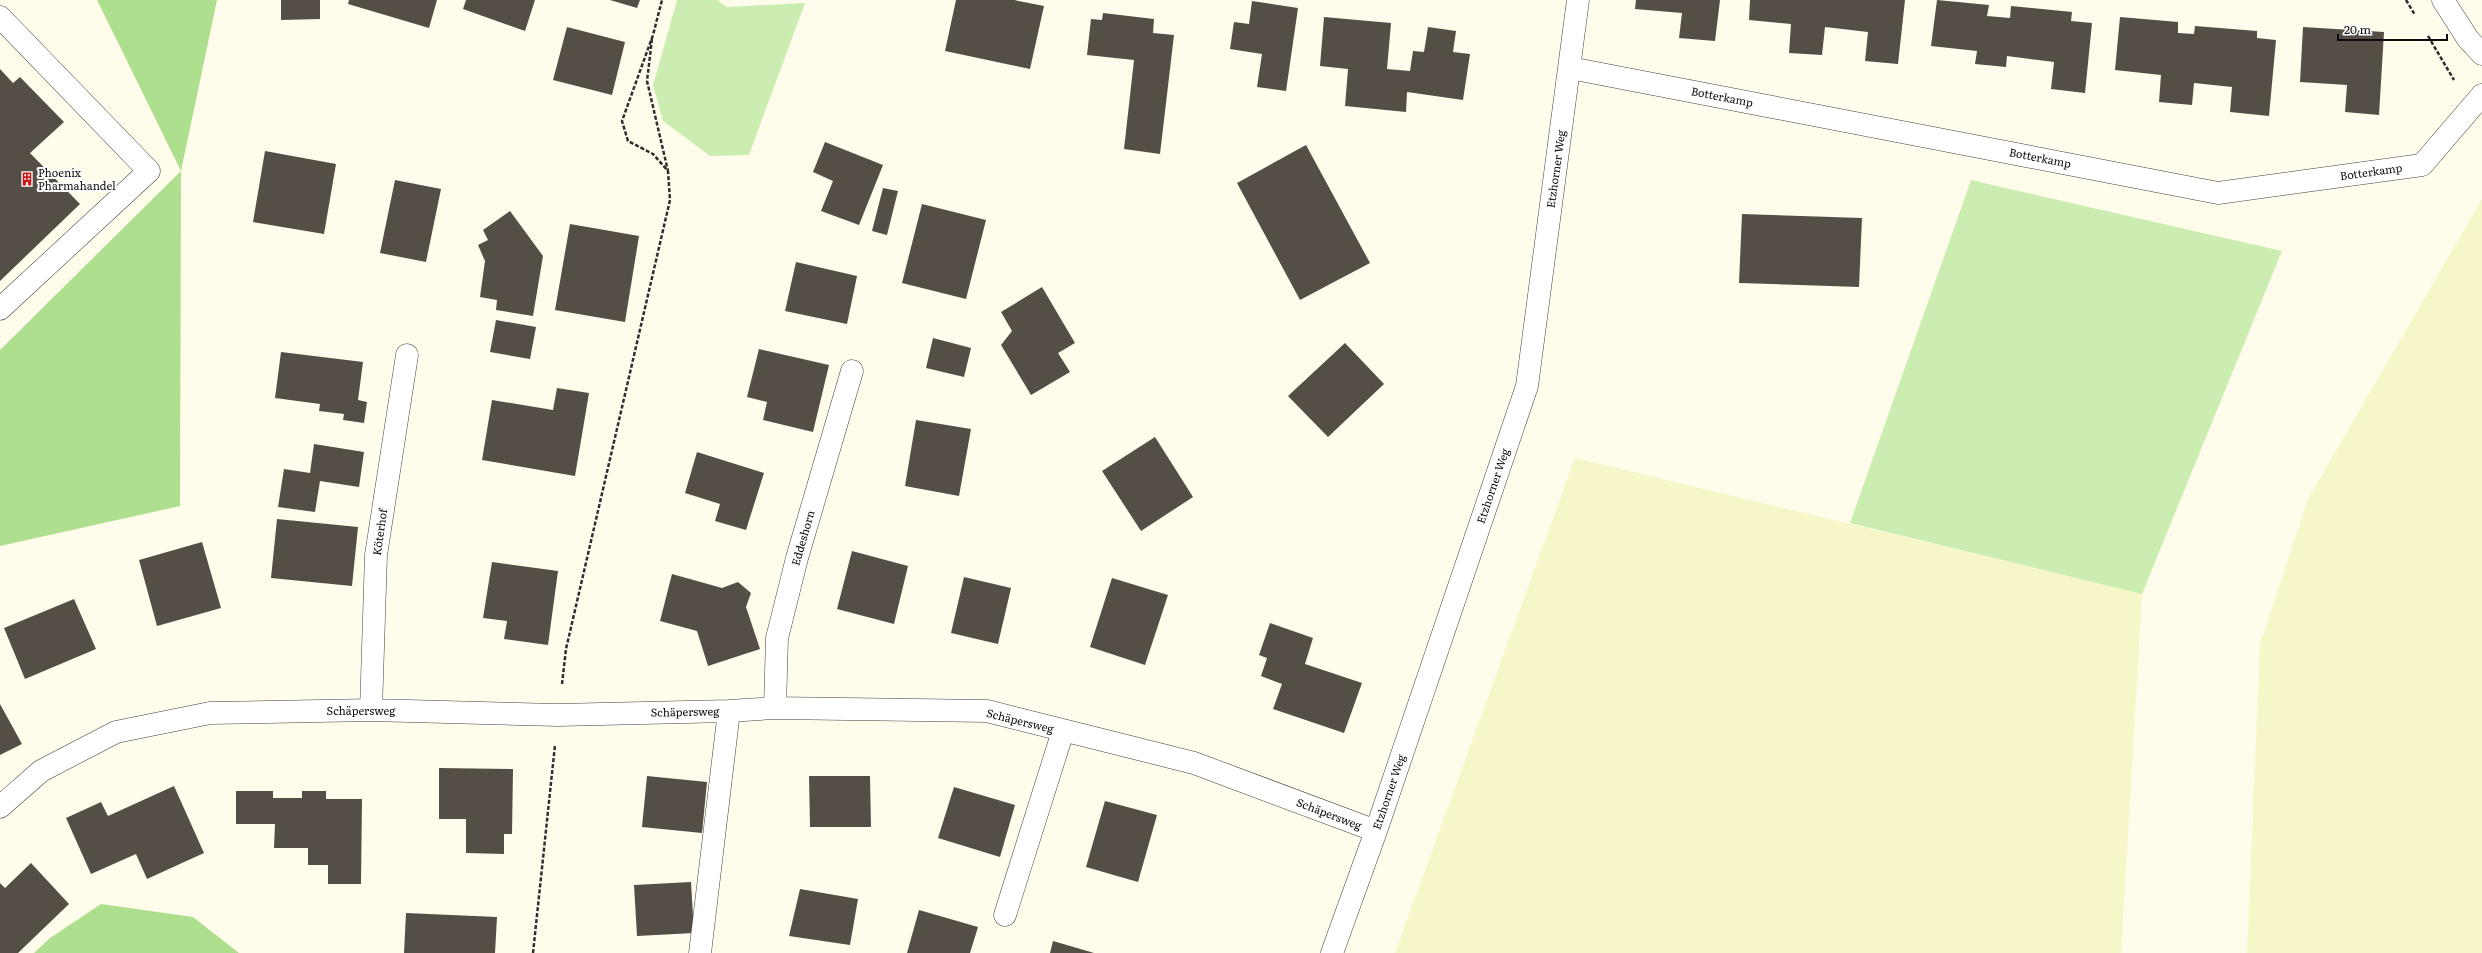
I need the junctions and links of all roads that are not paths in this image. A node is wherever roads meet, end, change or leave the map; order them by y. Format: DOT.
graph roads {
  1 [pos="1578,0"];
  2 [pos="2443,0"];
  3 [pos="0,17"];
  4 [pos="2482,54"];
  5 [pos="1570,68"];
  6 [pos="2476,102"];
  7 [pos="0,309"];
  8 [pos="407,355"];
  9 [pos="852,371"];
  10 [pos="775,708"];
  11 [pos="371,710"];
  12 [pos="729,711"];
  13 [pos="1063,731"];
  14 [pos="0,807"];
  15 [pos="1376,831"];
  16 [pos="1005,915"];
  17 [pos="700,953"];
  18 [pos="1332,953"];
  1 -- 5 [label="street, Etzhorner Weg"];
  2 -- 4 [label="street"];
  3 -- 7 [label="street"];
  5 -- 6 [label="street, Botterkamp"];
  5 -- 15 [label="street, Etzhorner Weg"];
  8 -- 11 [label="street, Köterhof"];
  9 -- 10 [label="street, Eddeshorn"];
  10 -- 12 [label="street, Schäpersweg"];
  10 -- 13 [label="street, Schäpersweg"];
  11 -- 12 [label="street, Schäpersweg"];
  11 -- 14 [label="street, Schäpersweg"];
  12 -- 17 [label="street"];
  13 -- 15 [label="street, Schäpersweg"];
  13 -- 16 [label="street"];
  15 -- 18 [label="street, Etzhorner Weg"];
}
